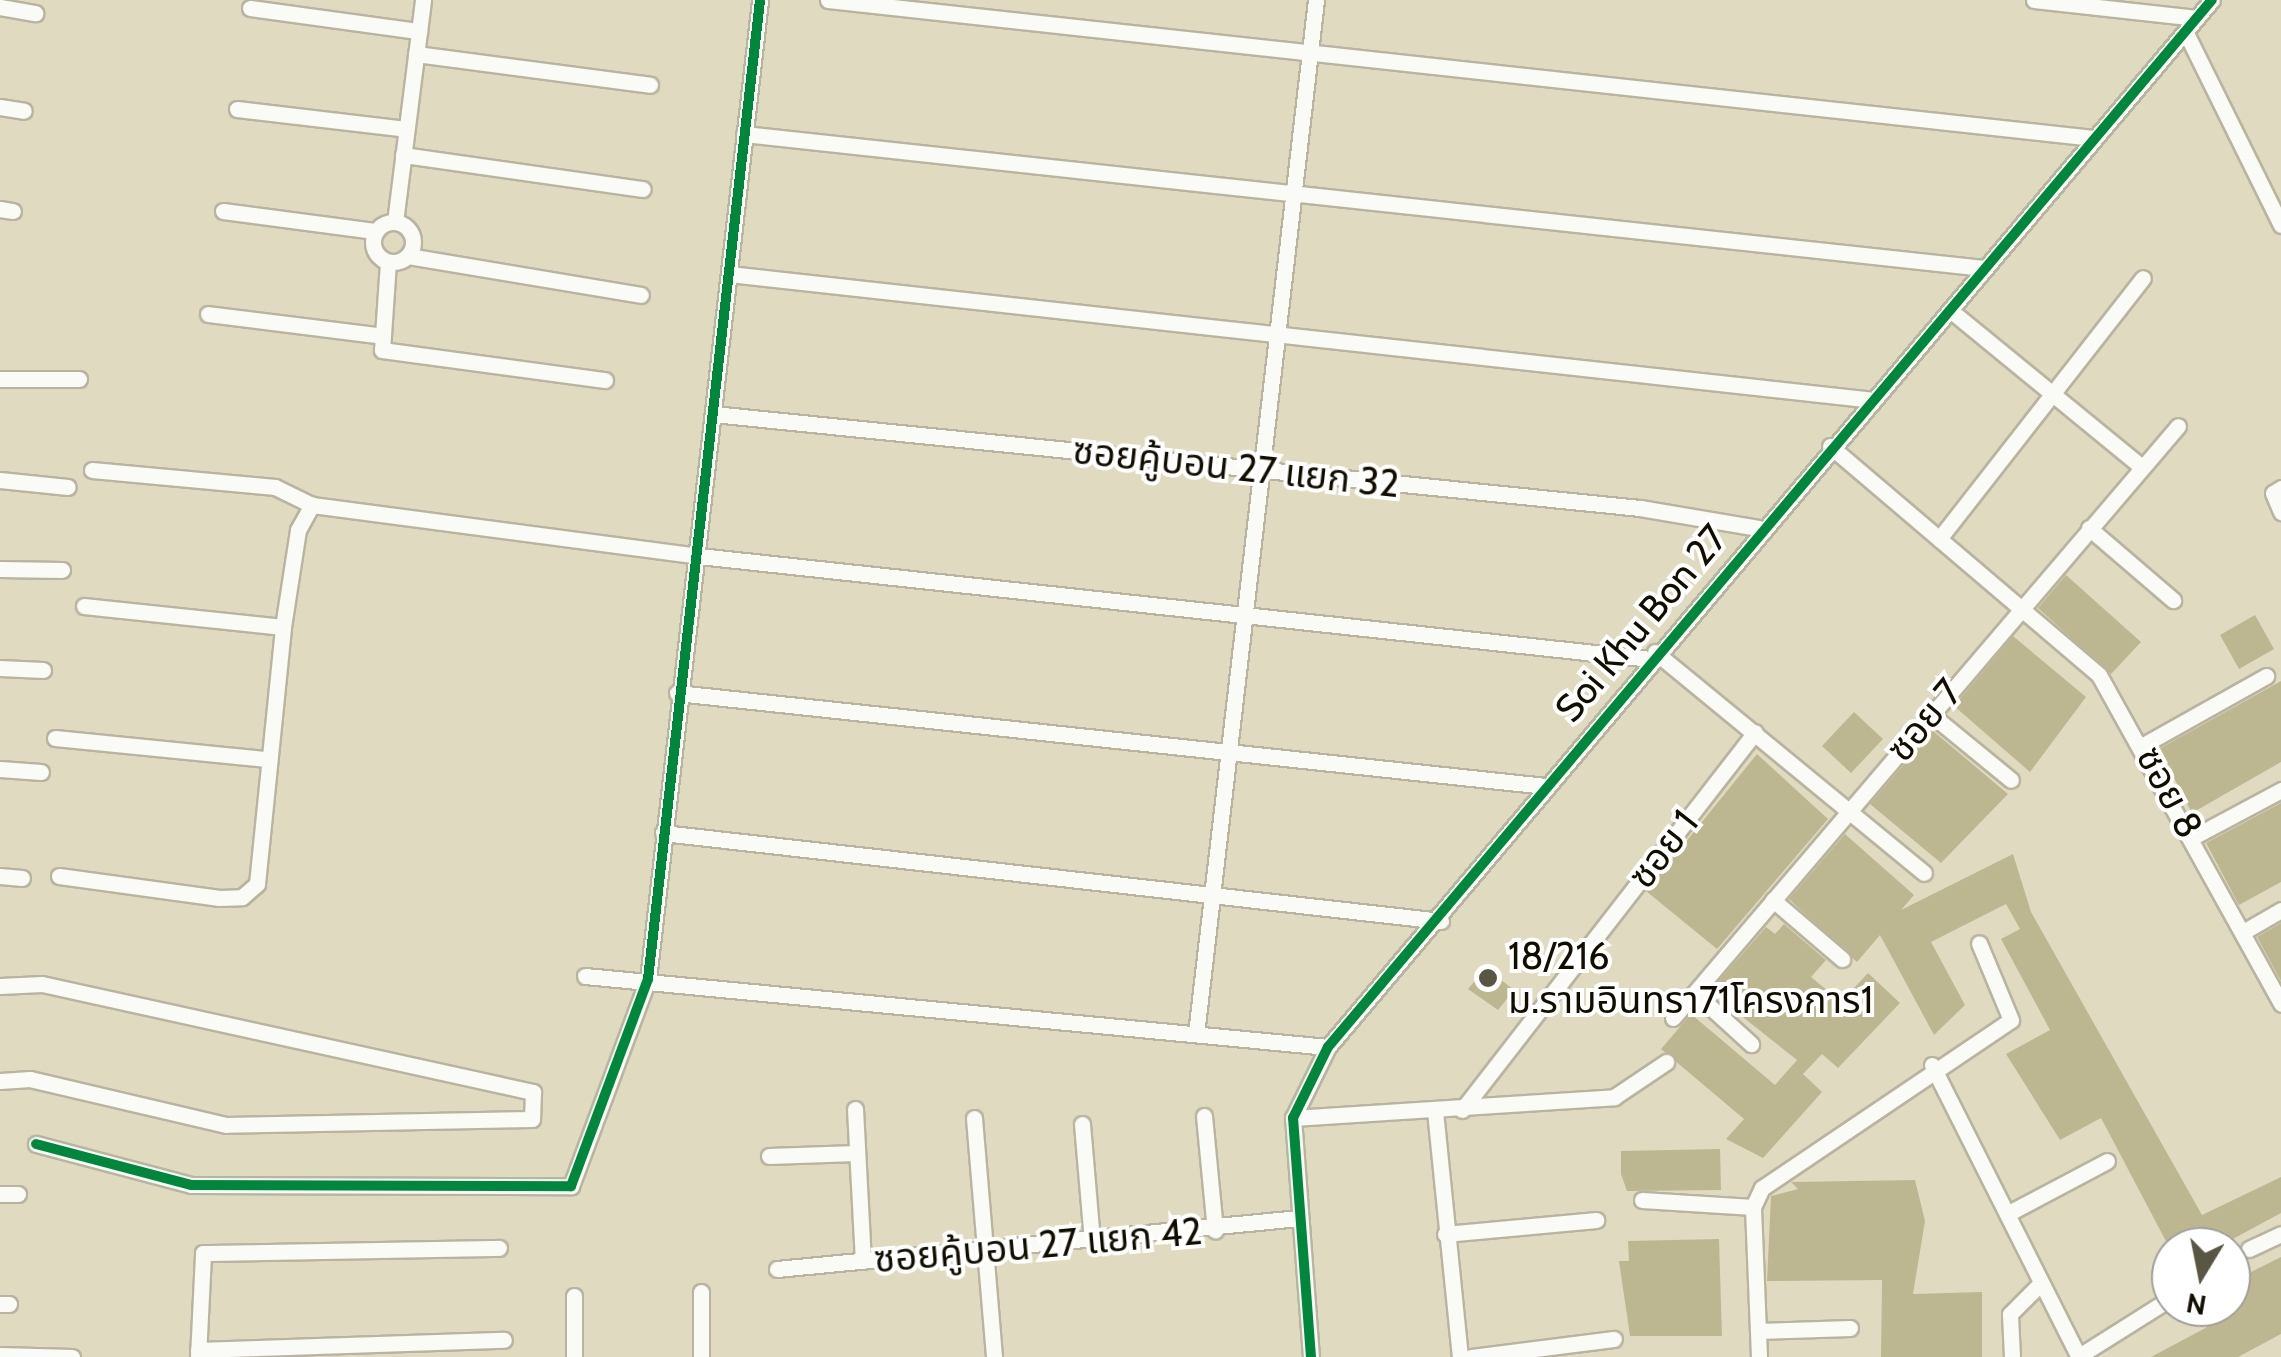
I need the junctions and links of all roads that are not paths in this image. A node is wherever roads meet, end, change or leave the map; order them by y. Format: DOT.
graph roads {
  1 [pos="423,0"];
  2 [pos="760,0"];
  3 [pos="828,0"];
  4 [pos="1316,0"];
  5 [pos="2034,0"];
  6 [pos="2212,0"];
  7 [pos="0,7"];
  8 [pos="250,8"];
  9 [pos="35,13"];
  10 [pos="2197,18"];
  11 [pos="419,31"];
  12 [pos="2187,36"];
  13 [pos="416,54"];
  14 [pos="1310,55"];
  15 [pos="650,85"];
  16 [pos="0,107"];
  17 [pos="237,109"];
  18 [pos="24,111"];
  19 [pos="406,130"];
  20 [pos="744,134"];
  21 [pos="2094,138"];
  22 [pos="403,155"];
  23 [pos="643,189"];
  24 [pos="1296,197"];
  25 [pos="222,210"];
  26 [pos="394,222"];
  27 [pos="2281,225"];
  28 [pos="375,232"];
  29 [pos="408,256"];
  30 [pos="388,262"];
  31 [pos="1984,268"];
  32 [pos="728,274"];
  33 [pos="2143,278"];
  34 [pos="641,295"];
  35 [pos="1950,310"];
  36 [pos="208,314"];
  37 [pos="377,335"];
  38 [pos="1278,340"];
  39 [pos="0,379"];
  40 [pos="78,379"];
  41 [pos="605,380"];
  42 [pos="2046,393"];
  43 [pos="1874,400"];
  44 [pos="713,414"];
  45 [pos="2178,426"];
  46 [pos="1830,446"];
  47 [pos="2142,467"];
  48 [pos="92,470"];
  49 [pos="1268,470"];
  50 [pos="0,480"];
  51 [pos="68,487"];
  52 [pos="2281,488"];
  53 [pos="312,505"];
  54 [pos="2281,512"];
  55 [pos="1758,528"];
  56 [pos="2089,528"];
  57 [pos="1939,540"];
  58 [pos="699,556"];
  59 [pos="0,569"];
  60 [pos="62,570"];
  61 [pos="2173,600"];
  62 [pos="84,606"];
  63 [pos="2024,606"];
  64 [pos="1246,610"];
  65 [pos="283,627"];
  66 [pos="1653,655"];
  67 [pos="0,668"];
  68 [pos="44,670"];
  69 [pos="2266,676"];
  70 [pos="677,694"];
  71 [pos="1928,712"];
  72 [pos="1755,732"];
  73 [pos="55,738"];
  74 [pos="2146,744"];
  75 [pos="1227,750"];
  76 [pos="267,758"];
  77 [pos="0,769"];
  78 [pos="41,772"];
  79 [pos="2011,780"];
  80 [pos="1546,786"];
  81 [pos="2281,790"];
  82 [pos="1850,810"];
  83 [pos="664,832"];
  84 [pos="2194,836"];
  85 [pos="1924,874"];
  86 [pos="0,876"];
  87 [pos="59,876"];
  88 [pos="22,878"];
  89 [pos="1211,895"];
  90 [pos="1773,900"];
  91 [pos="2281,910"];
  92 [pos="1441,921"];
  93 [pos="2243,932"];
  94 [pos="1980,943"];
  95 [pos="1842,960"];
  96 [pos="585,976"];
  97 [pos="648,979"];
  98 [pos="0,986"];
  99 [pos="1695,993"];
  100 [pos="2281,1004"];
  101 [pos="1673,1018"];
  102 [pos="1196,1034"];
  103 [pos="1750,1044"];
  104 [pos="1328,1047"];
  105 [pos="1666,1062"];
  106 [pos="1932,1065"];
  107 [pos="0,1081"];
  108 [pos="855,1109"];
  109 [pos="1462,1110"];
  110 [pos="1435,1112"];
  111 [pos="1204,1116"];
  112 [pos="974,1118"];
  113 [pos="1293,1118"];
  114 [pos="1082,1124"];
  115 [pos="36,1144"];
  116 [pos="856,1153"];
  117 [pos="769,1156"];
  118 [pos="2107,1161"];
  119 [pos="0,1194"];
  120 [pos="18,1194"];
  121 [pos="1642,1200"];
  122 [pos="1753,1207"];
  123 [pos="2007,1214"];
  124 [pos="1299,1218"];
  125 [pos="1596,1220"];
  126 [pos="1214,1230"];
  127 [pos="1445,1234"];
  128 [pos="2281,1234"];
  129 [pos="1092,1242"];
  130 [pos="499,1248"];
  131 [pos="2251,1249"];
  132 [pos="984,1252"];
  133 [pos="863,1261"];
  134 [pos="777,1269"];
  135 [pos="2042,1283"];
  136 [pos="701,1292"];
  137 [pos="574,1296"];
  138 [pos="2151,1311"];
  139 [pos="1850,1328"];
  140 [pos="1758,1331"];
  141 [pos="1614,1339"];
  142 [pos="504,1340"];
  143 [pos="198,1354"];
  144 [pos="0,1355"];
  145 [pos="72,1357"];
  146 [pos="574,1357"];
  147 [pos="701,1357"];
  148 [pos="994,1357"];
  149 [pos="1311,1357"];
  150 [pos="1460,1357"];
  151 [pos="1471,1357"];
  152 [pos="1758,1357"];
  153 [pos="2012,1357"];
  154 [pos="2079,1357"];
  1 -- 11 [label="street"];
  2 -- 20 [label="street"];
  3 -- 14 [label="street"];
  4 -- 14 [label="street"];
  5 -- 10 [label="street"];
  6 -- 10 [label="street, Soi Khu Bon 27"];
  7 -- 9 [label="street"];
  8 -- 11 [label="street"];
  10 -- 12 [label="street, Soi Khu Bon 27"];
  11 -- 13 [label="street"];
  12 -- 21 [label="street, Soi Khu Bon 27"];
  12 -- 27 [label="street"];
  13 -- 15 [label="street"];
  13 -- 19 [label="street"];
  14 -- 21 [label="street"];
  14 -- 24 [label="street"];
  16 -- 18 [label="street"];
  17 -- 19 [label="street"];
  19 -- 22 [label="street"];
  20 -- 24 [label="street"];
  20 -- 32 [label="street"];
  21 -- 31 [label="street, Soi Khu Bon 27"];
  22 -- 23 [label="street"];
  22 -- 26 [label="street"];
  24 -- 31 [label="street"];
  24 -- 38 [label="street"];
  25 -- 28 [label="street"];
  26 -- 28 [label="street"];
  26 -- 29 [label="street"];
  28 -- 30 [label="street"];
  29 -- 30 [label="street"];
  29 -- 34 [label="street"];
  30 -- 37 [label="street"];
  31 -- 35 [label="street, Soi Khu Bon 27"];
  32 -- 38 [label="street"];
  32 -- 44 [label="street"];
  33 -- 42 [label="street"];
  35 -- 42 [label="street"];
  35 -- 43 [label="street, Soi Khu Bon 27"];
  36 -- 37 [label="street"];
  37 -- 41 [label="street"];
  38 -- 43 [label="street"];
  38 -- 49 [label="street"];
  39 -- 40 [label="street"];
  42 -- 47 [label="street"];
  42 -- 57 [label="street"];
  43 -- 46 [label="street, Soi Khu Bon 27"];
  44 -- 49 [label="street, ซอยคู้บอน 27 แยก 32"];
  44 -- 58 [label="street"];
  45 -- 47 [label="street, ซอย 7"];
  46 -- 55 [label="street, Soi Khu Bon 27"];
  46 -- 57 [label="street, ซอย 8"];
  47 -- 56 [label="street, ซอย 7"];
  48 -- 53 [label="street"];
  49 -- 55 [label="street, ซอยคู้บอน 27 แยก 32"];
  49 -- 64 [label="street"];
  50 -- 51 [label="street"];
  52 -- 54 [label="street"];
  53 -- 58 [label="street"];
  53 -- 65 [label="street"];
  55 -- 66 [label="street, Soi Khu Bon 27"];
  56 -- 61 [label="street"];
  56 -- 63 [label="street, ซอย 7"];
  57 -- 63 [label="street, ซอย 8"];
  58 -- 64 [label="street"];
  58 -- 70 [label="street"];
  59 -- 60 [label="street"];
  62 -- 65 [label="street"];
  63 -- 71 [label="street, ซอย 7"];
  63 -- 74 [label="street, ซอย 8"];
  64 -- 66 [label="street"];
  64 -- 75 [label="street"];
  65 -- 76 [label="street"];
  66 -- 72 [label="street"];
  66 -- 80 [label="street, Soi Khu Bon 27"];
  67 -- 68 [label="street"];
  69 -- 74 [label="street"];
  70 -- 75 [label="street"];
  70 -- 83 [label="street"];
  71 -- 79 [label="street"];
  71 -- 82 [label="street, ซอย 7"];
  72 -- 82 [label="street"];
  72 -- 109 [label="street, ซอย 1"];
  73 -- 76 [label="street"];
  74 -- 84 [label="street, ซอย 8"];
  75 -- 80 [label="street"];
  75 -- 89 [label="street"];
  76 -- 87 [label="street"];
  77 -- 78 [label="street"];
  80 -- 92 [label="street, Soi Khu Bon 27"];
  81 -- 84 [label="street"];
  82 -- 85 [label="street"];
  82 -- 90 [label="street, ซอย 7"];
  83 -- 89 [label="street"];
  83 -- 97 [label="street"];
  84 -- 93 [label="street, ซอย 8"];
  86 -- 88 [label="street"];
  89 -- 92 [label="street"];
  89 -- 102 [label="street"];
  90 -- 95 [label="street"];
  90 -- 99 [label="street, ซอย 7"];
  91 -- 93 [label="street"];
  92 -- 104 [label="street, Soi Khu Bon 27"];
  93 -- 100 [label="street, ซอย 8"];
  94 -- 106 [label="street"];
  96 -- 97 [label="street"];
  97 -- 102 [label="street"];
  97 -- 115 [label="street"];
  98 -- 107 [label="street"];
  99 -- 101 [label="street, ซอย 7"];
  99 -- 103 [label="street"];
  102 -- 104 [label="street"];
  104 -- 113 [label="street, Soi Khu Bon 27"];
  105 -- 109 [label="street"];
  106 -- 122 [label="street"];
  106 -- 123 [label="street"];
  108 -- 116 [label="street"];
  109 -- 110 [label="street"];
  110 -- 113 [label="street"];
  110 -- 127 [label="street"];
  111 -- 126 [label="street"];
  112 -- 132 [label="street"];
  113 -- 124 [label="street, Soi Khu Bon 27"];
  114 -- 129 [label="street"];
  116 -- 117 [label="street"];
  116 -- 133 [label="street"];
  118 -- 123 [label="street"];
  119 -- 120 [label="street"];
  121 -- 122 [label="street"];
  122 -- 140 [label="street"];
  123 -- 135 [label="street"];
  124 -- 126 [label="street, ซอยคู้บอน 27 แยก 42"];
  124 -- 149 [label="street, Soi Khu Bon 27"];
  125 -- 127 [label="street"];
  126 -- 129 [label="street, ซอยคู้บอน 27 แยก 42"];
  127 -- 150 [label="street"];
  128 -- 131 [label="street"];
  129 -- 132 [label="street, ซอยคู้บอน 27 แยก 42"];
  130 -- 143 [label="street"];
  132 -- 133 [label="street, ซอยคู้บอน 27 แยก 42"];
  132 -- 148 [label="street"];
  133 -- 134 [label="street, ซอยคู้บอน 27 แยก 42"];
  135 -- 153 [label="street"];
  135 -- 154 [label="street"];
  136 -- 147 [label="street"];
  137 -- 146 [label="street"];
  138 -- 154 [label="street"];
  139 -- 140 [label="street"];
  140 -- 152 [label="street"];
  141 -- 151 [label="street"];
  142 -- 143 [label="street"];
  144 -- 145 [label="street"];
}
